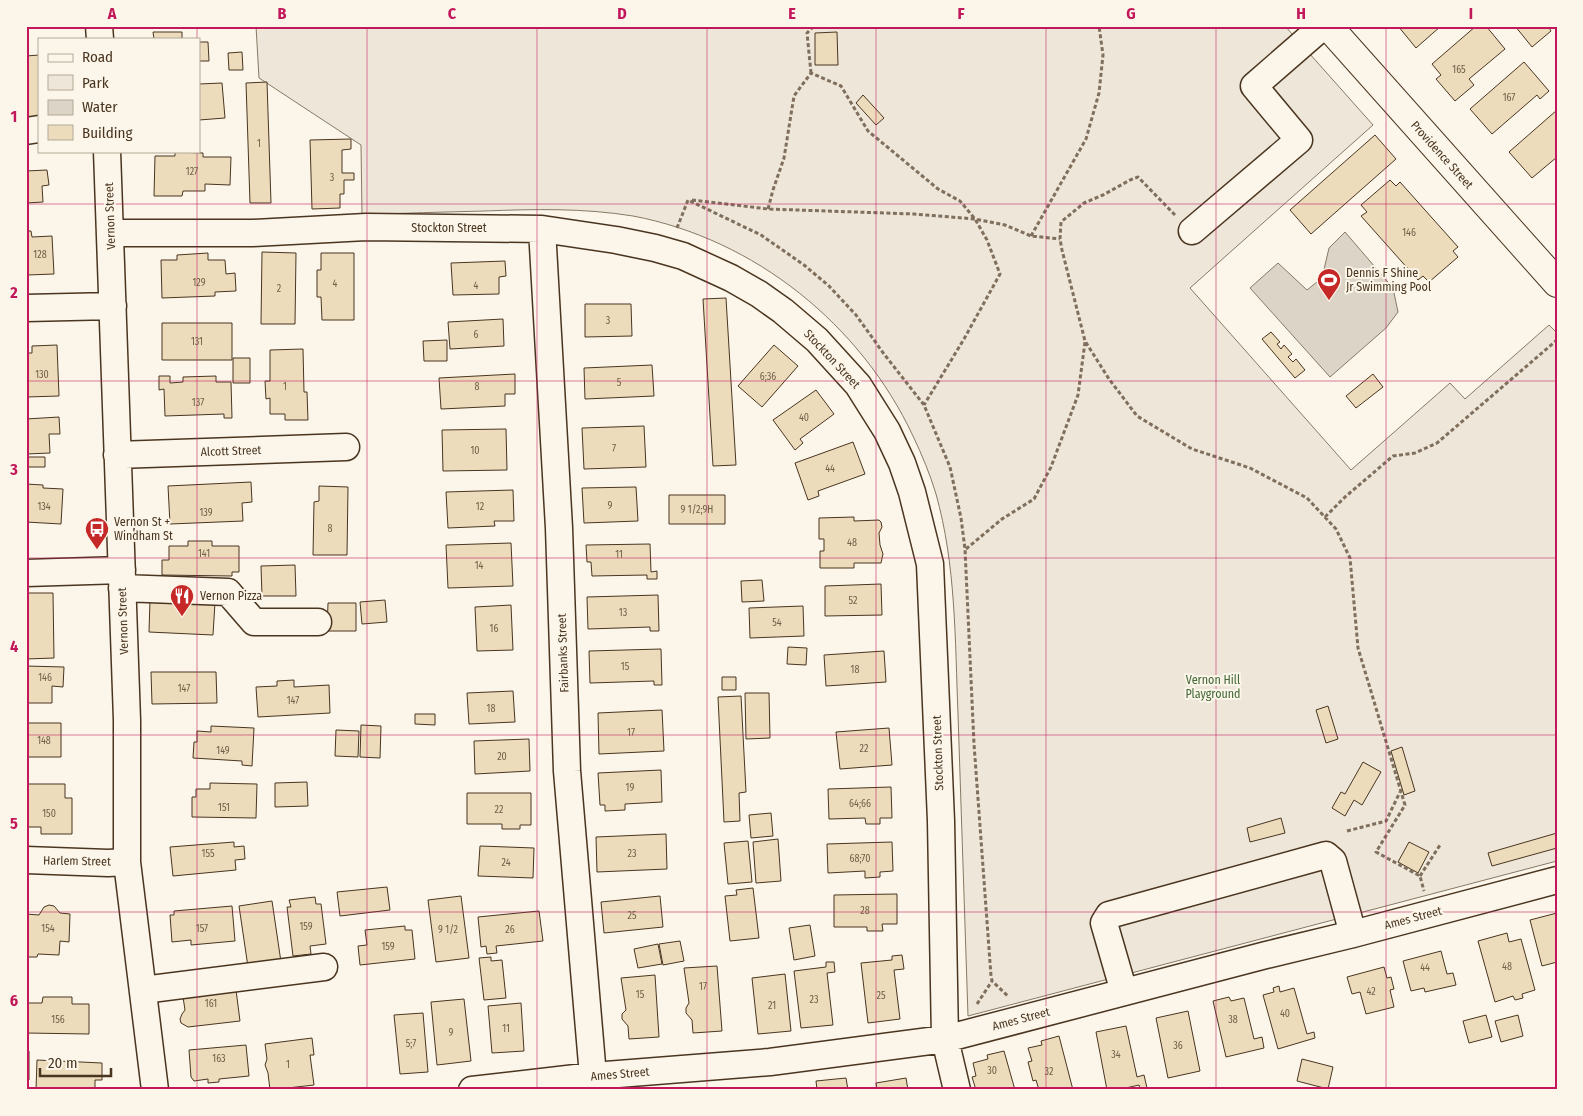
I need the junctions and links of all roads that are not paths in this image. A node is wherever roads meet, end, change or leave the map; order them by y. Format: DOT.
graph roads {
  1 [pos="1323,26"];
  2 [pos="1328,26"];
  3 [pos="107,152"];
  4 [pos="542,229"];
  5 [pos="1192,231"];
  6 [pos="111,233"];
  7 [pos="1557,283"];
  8 [pos="112,306"];
  9 [pos="26,308"];
  10 [pos="346,447"];
  11 [pos="117,455"];
  12 [pos="26,573"];
  13 [pos="122,579"];
  14 [pos="318,622"];
  15 [pos="26,860"];
  16 [pos="127,862"];
  17 [pos="1557,880"];
  18 [pos="1353,934"];
  19 [pos="324,967"];
  20 [pos="143,990"];
  21 [pos="1124,992"];
  22 [pos="945,1039"];
  23 [pos="592,1076"];
  24 [pos="155,1090"];
  25 [pos="472,1090"];
  26 [pos="957,1090"];
  1 -- 5 [label="street"];
  2 -- 7 [label="main road, Providence Street"];
  3 -- 6 [label="street, Vernon Street"];
  4 -- 6 [label="street, Stockton Street"];
  4 -- 22 [label="street, Stockton Street"];
  4 -- 23 [label="street, Fairbanks Street"];
  6 -- 8 [label="street, Vernon Street"];
  8 -- 9 [label="street"];
  8 -- 11 [label="street, Vernon Street"];
  10 -- 11 [label="street, Alcott Street"];
  11 -- 13 [label="street, Vernon Street"];
  12 -- 13 [label="street"];
  13 -- 14 [label="street"];
  13 -- 16 [label="street, Vernon Street"];
  15 -- 16 [label="street, Harlem Street"];
  16 -- 20 [label="street, Vernon Street"];
  17 -- 18 [label="street, Ames Street"];
  18 -- 21 [label="street, Ames Street"];
  18 -- 21 [label="street"];
  19 -- 20 [label="street"];
  20 -- 24 [label="street, Vernon Street"];
  21 -- 22 [label="street, Ames Street"];
  22 -- 23 [label="street, Ames Street"];
  22 -- 26 [label="street, Stockton Street"];
  23 -- 25 [label="street, Ames Street"];
}
